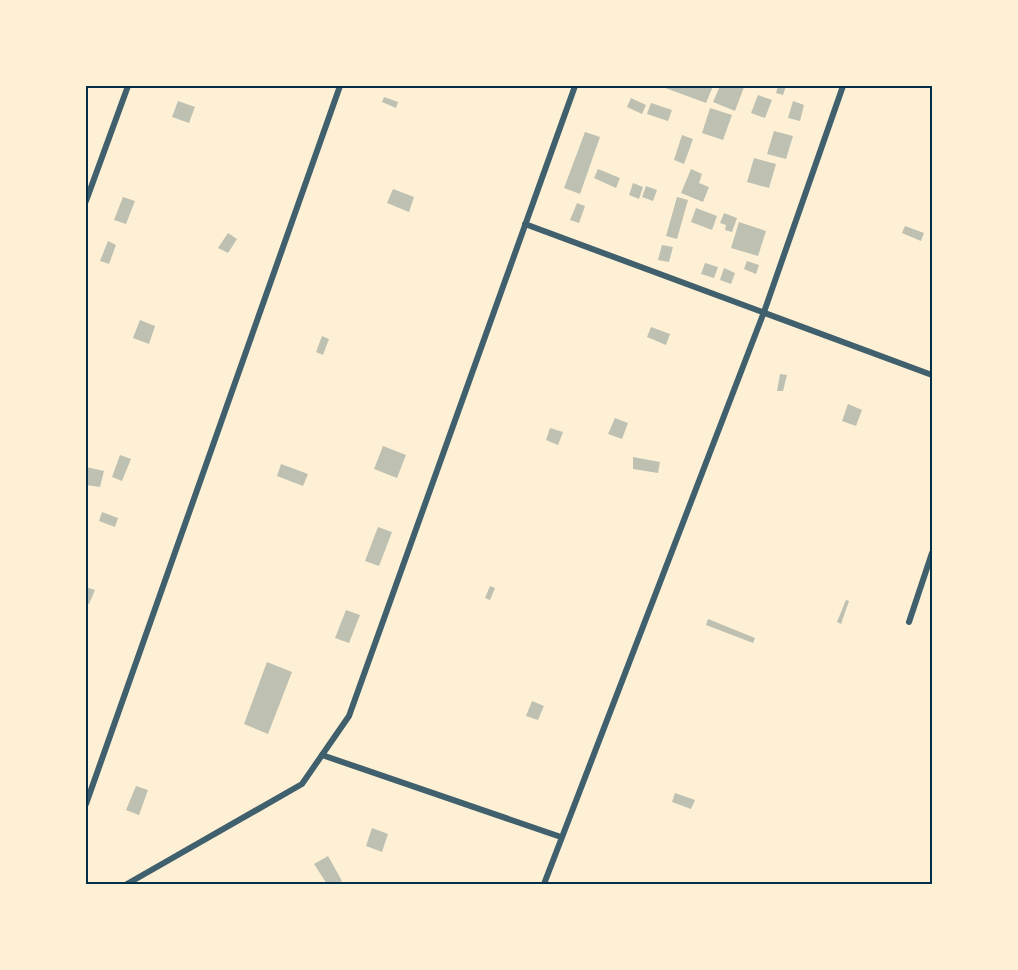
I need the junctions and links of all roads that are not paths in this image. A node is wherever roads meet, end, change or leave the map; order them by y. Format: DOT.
graph roads {
  1 [pos="128,86"];
  2 [pos="340,86"];
  3 [pos="575,86"];
  4 [pos="843,86"];
  5 [pos="86,201"];
  6 [pos="525,224"];
  7 [pos="764,312"];
  8 [pos="933,375"];
  9 [pos="933,553"];
  10 [pos="909,622"];
  11 [pos="322,755"];
  12 [pos="86,804"];
  13 [pos="561,837"];
  14 [pos="127,885"];
  15 [pos="544,885"];
  1 -- 5 [label="street"];
  2 -- 12 [label="street"];
  3 -- 6 [label="street"];
  4 -- 7 [label="street"];
  6 -- 7 [label="street"];
  6 -- 11 [label="street"];
  7 -- 8 [label="street"];
  7 -- 13 [label="street"];
  9 -- 10 [label="street"];
  11 -- 13 [label="street"];
  11 -- 14 [label="street"];
  13 -- 15 [label="street"];
}
